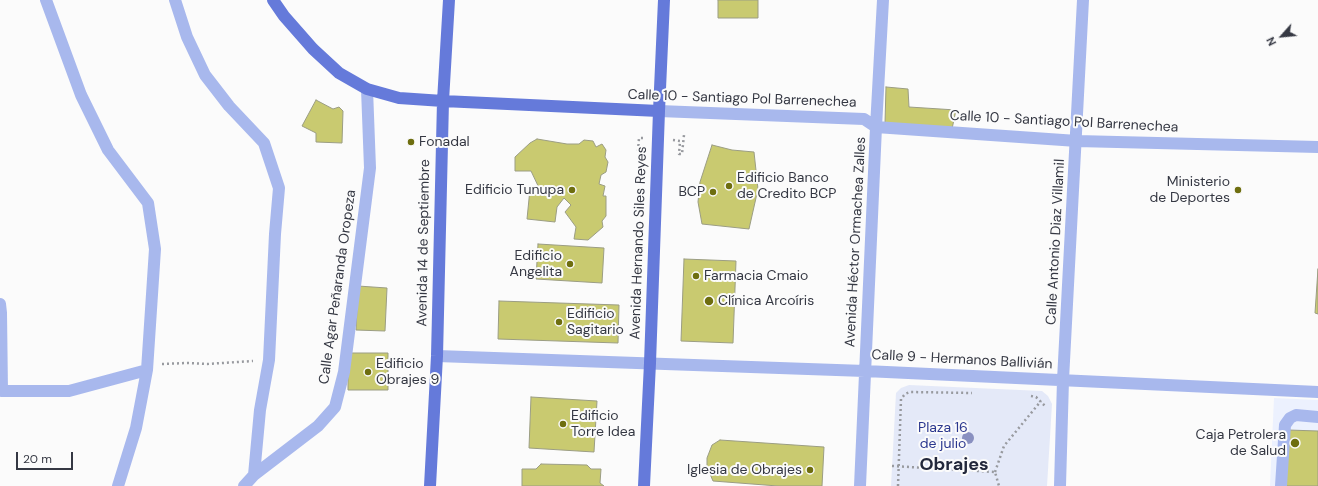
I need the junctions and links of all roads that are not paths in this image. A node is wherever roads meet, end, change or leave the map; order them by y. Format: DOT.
graph roads {
  1 [pos="46,0"];
  2 [pos="175,0"];
  3 [pos="273,0"];
  4 [pos="449,0"];
  5 [pos="664,0"];
  6 [pos="883,0"];
  7 [pos="1083,0"];
  8 [pos="367,89"];
  9 [pos="443,101"];
  10 [pos="659,111"];
  11 [pos="876,127"];
  12 [pos="1076,141"];
  13 [pos="1318,147"];
  14 [pos="0,304"];
  15 [pos="437,356"];
  16 [pos="650,363"];
  17 [pos="147,370"];
  18 [pos="865,371"];
  19 [pos="1063,380"];
  20 [pos="1318,392"];
  21 [pos="1318,417"];
  22 [pos="254,475"];
  23 [pos="118,486"];
  24 [pos="244,486"];
  25 [pos="430,486"];
  26 [pos="644,486"];
  27 [pos="860,486"];
  28 [pos="1060,486"];
  29 [pos="1281,486"];
  1 -- 17 [label="street"];
  2 -- 22 [label="street"];
  3 -- 8 [label="main road, Calle 10 - Santiago Pol Barrenechea"];
  4 -- 9 [label="main road, Avenida 14 de Septiembre"];
  5 -- 10 [label="main road, Avenida Hernando Siles Reyes"];
  6 -- 11 [label="street, Avenida Héctor Ormachea Zalles"];
  7 -- 12 [label="street, Calle Antonio Diaz Villamil"];
  8 -- 9 [label="main road, Calle 10 - Santiago Pol Barrenechea"];
  8 -- 22 [label="street, Calle Agar Peñaranda Oropeza"];
  9 -- 10 [label="main road, Calle 10 - Santiago Pol Barrenechea"];
  9 -- 15 [label="main road, Avenida 14 de Septiembre"];
  10 -- 11 [label="street, Calle 10 - Santiago Pol Barrenechea"];
  10 -- 16 [label="main road, Avenida Hernando Siles Reyes"];
  11 -- 12 [label="street, Calle 10 - Santiago Pol Barrenechea"];
  11 -- 18 [label="street, Avenida Héctor Ormachea Zalles"];
  12 -- 13 [label="street, Calle 10 - Santiago Pol Barrenechea"];
  12 -- 19 [label="street, Calle Antonio Diaz Villamil"];
  14 -- 17 [label="street"];
  15 -- 16 [label="street, Calle 9 - Hermanos Ballivián"];
  15 -- 25 [label="main road, Avenida 14 de Septiembre"];
  16 -- 18 [label="street, Calle 9 - Hermanos Ballivián"];
  16 -- 26 [label="main road, Avenida Hernando Siles Reyes"];
  17 -- 23 [label="street"];
  18 -- 19 [label="street, Calle 9 - Hermanos Ballivián"];
  18 -- 27 [label="street, Avenida Héctor Ormachea Zalles"];
  19 -- 20 [label="street, Calle 9 - Hermanos Ballivián"];
  19 -- 28 [label="street, Calle Antonio Diaz Villamil"];
  21 -- 29 [label="street"];
  22 -- 24 [label="street, Calle Agar Peñaranda Oropeza"];
}
